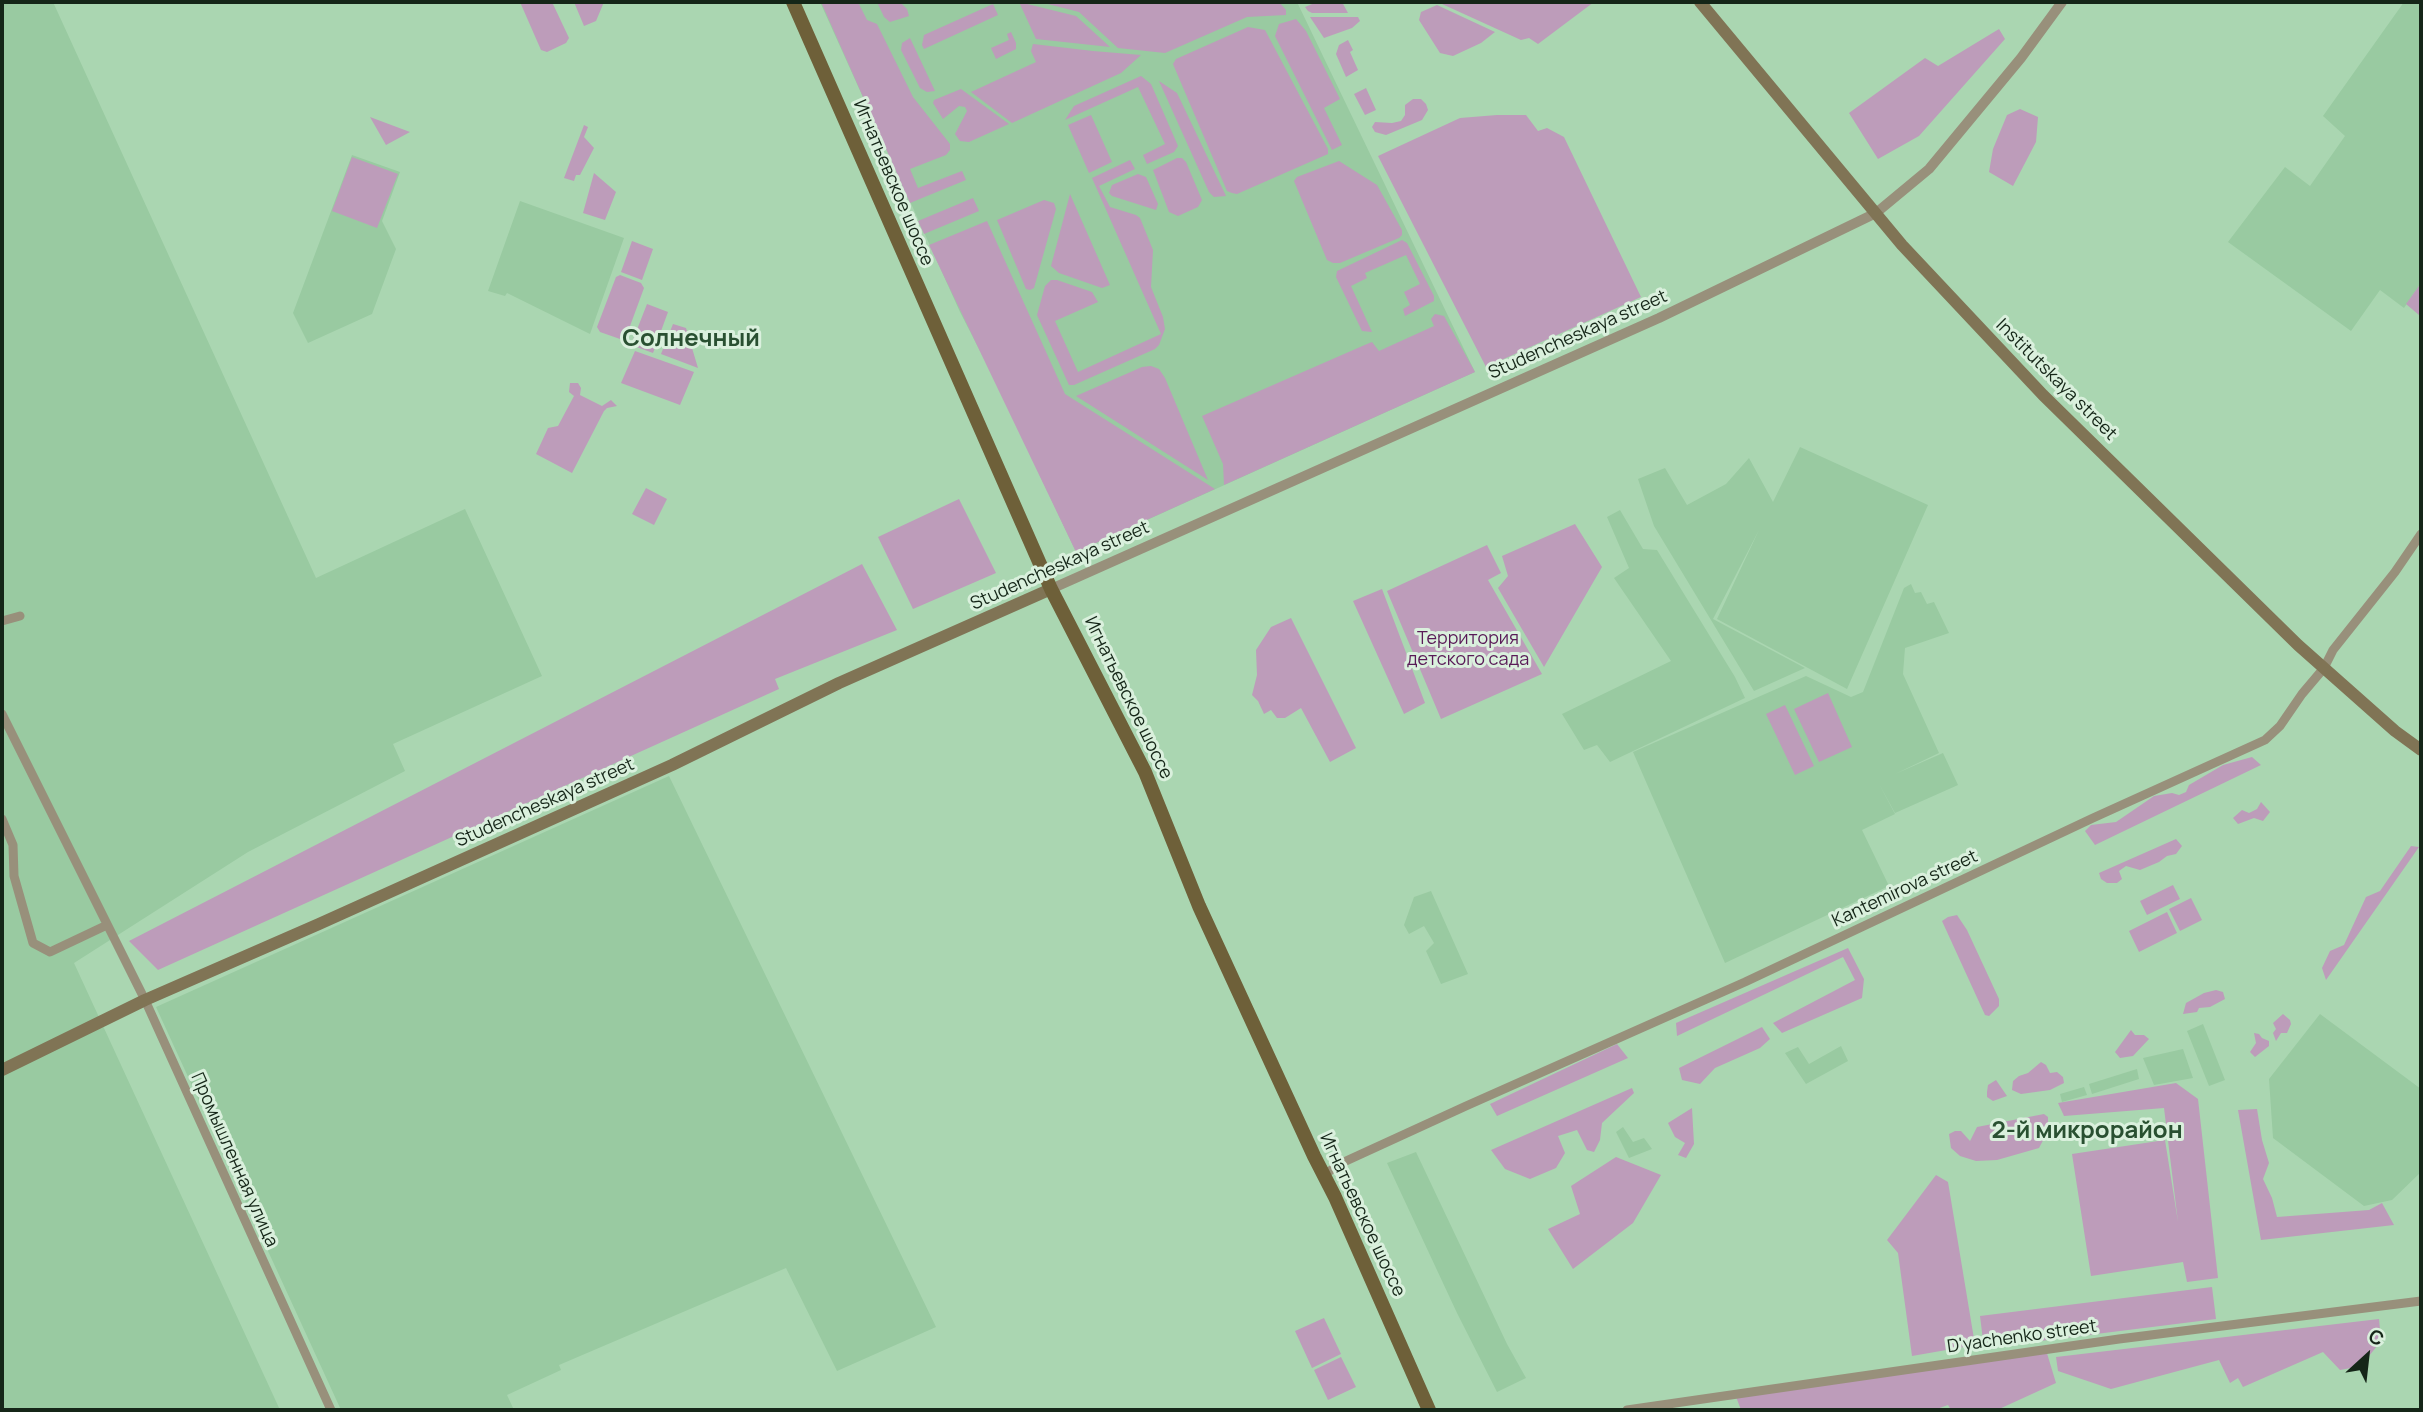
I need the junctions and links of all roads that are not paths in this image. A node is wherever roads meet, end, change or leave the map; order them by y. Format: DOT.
graph roads {
  1 [pos="793,2"];
  2 [pos="1700,2"];
  3 [pos="2062,2"];
  4 [pos="1876,213"];
  5 [pos="2421,534"];
  6 [pos="1051,589"];
  7 [pos="20,617"];
  8 [pos="2,621"];
  9 [pos="2324,668"];
  10 [pos="2,713"];
  11 [pos="2421,750"];
  12 [pos="2,819"];
  13 [pos="107,925"];
  14 [pos="145,1000"];
  15 [pos="2,1070"];
  16 [pos="1323,1175"];
  17 [pos="2421,1301"];
  18 [pos="331,1410"];
  19 [pos="1429,1410"];
  20 [pos="1627,1410"];
  1 -- 6 [label="main road, Игнатьевское шоссе"];
  2 -- 4 [label="main road, Institutskaya street"];
  3 -- 4 [label="street, Studencheskaya street"];
  4 -- 6 [label="street, Studencheskaya street"];
  4 -- 9 [label="main road, Institutskaya street"];
  5 -- 9 [label="street, Kantemirova street"];
  6 -- 14 [label="main road, Studencheskaya street"];
  6 -- 16 [label="main road, Игнатьевское шоссе"];
  7 -- 8 [label="street"];
  9 -- 11 [label="main road, Institutskaya street"];
  9 -- 16 [label="street, Kantemirova street"];
  10 -- 13 [label="street, Промышленная улица"];
  12 -- 13 [label="street"];
  13 -- 14 [label="street, Промышленная улица"];
  14 -- 15 [label="main road, Studencheskaya street"];
  14 -- 18 [label="street, Промышленная улица"];
  16 -- 19 [label="main road, Игнатьевское шоссе"];
  17 -- 20 [label="street, D'yachenko street"];
}
